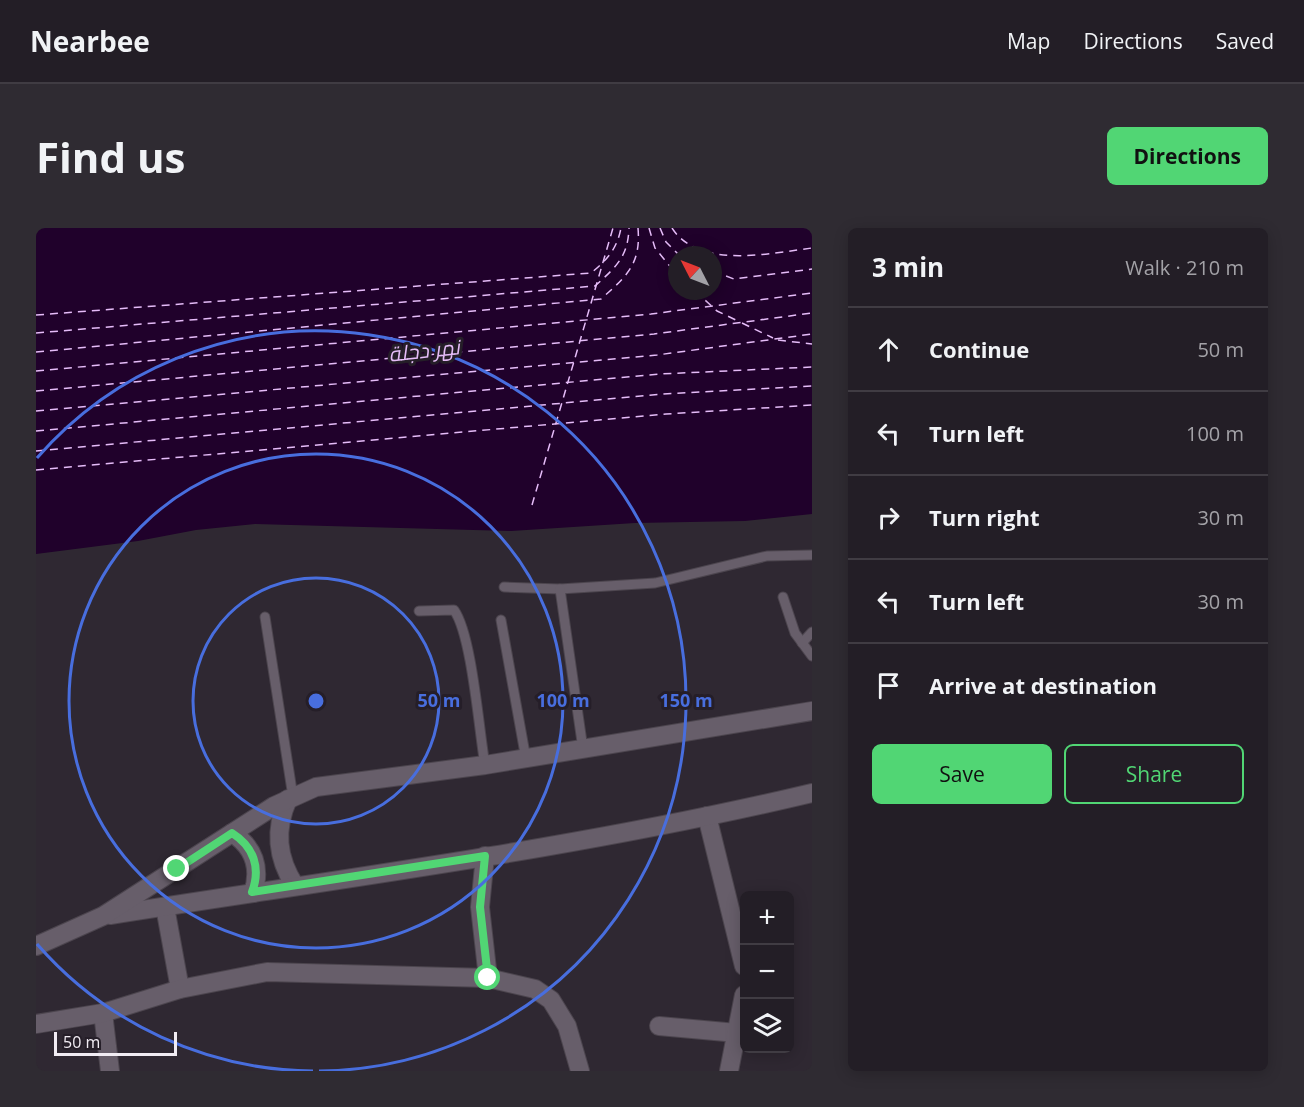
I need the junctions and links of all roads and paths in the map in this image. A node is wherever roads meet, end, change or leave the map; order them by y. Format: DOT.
graph roads {
  1 [pos="812,555"];
  2 [pos="504,587"];
  3 [pos="560,590"];
  4 [pos="783,597"];
  5 [pos="419,611"];
  6 [pos="265,616"];
  7 [pos="501,620"];
  8 [pos="812,632"];
  9 [pos="802,643"];
  10 [pos="812,656"];
  11 [pos="812,711"];
  12 [pos="583,749"];
  13 [pos="526,759"];
  14 [pos="485,765"];
  15 [pos="812,793"];
  16 [pos="290,798"];
  17 [pos="708,816"];
  18 [pos="232,833"];
  19 [pos="485,856"];
  20 [pos="295,886"];
  21 [pos="252,892"];
  22 [pos="165,907"];
  23 [pos="103,916"];
  24 [pos="36,946"];
  25 [pos="740,949"];
  26 [pos="488,978"];
  27 [pos="180,989"];
  28 [pos="743,999"];
  29 [pos="103,1013"];
  30 [pos="36,1024"];
  31 [pos="659,1026"];
  32 [pos="737,1034"];
  33 [pos="110,1071"];
  34 [pos="580,1071"];
  35 [pos="729,1071"];
  1 -- 3 [label="lane"];
  2 -- 3 [label="lane"];
  3 -- 12 [label="lane"];
  4 -- 9 [label="lane"];
  5 -- 14 [label="lane"];
  6 -- 16 [label="lane"];
  7 -- 13 [label="lane"];
  8 -- 9 [label="lane"];
  9 -- 10 [label="lane"];
  11 -- 12 [label="street"];
  12 -- 13 [label="street"];
  13 -- 14 [label="street"];
  14 -- 16 [label="street"];
  15 -- 17 [label="street"];
  16 -- 18 [label="street"];
  16 -- 20 [label="street"];
  17 -- 19 [label="street"];
  17 -- 25 [label="street"];
  18 -- 21 [label="street"];
  18 -- 23 [label="street"];
  19 -- 20 [label="street"];
  19 -- 26 [label="street"];
  20 -- 21 [label="street"];
  21 -- 22 [label="street"];
  22 -- 23 [label="street"];
  22 -- 27 [label="street"];
  23 -- 24 [label="street"];
  26 -- 27 [label="street"];
  26 -- 34 [label="street"];
  27 -- 29 [label="street"];
  28 -- 32 [label="street"];
  29 -- 30 [label="street"];
  29 -- 33 [label="street"];
  31 -- 32 [label="street"];
  32 -- 35 [label="street"];
}
